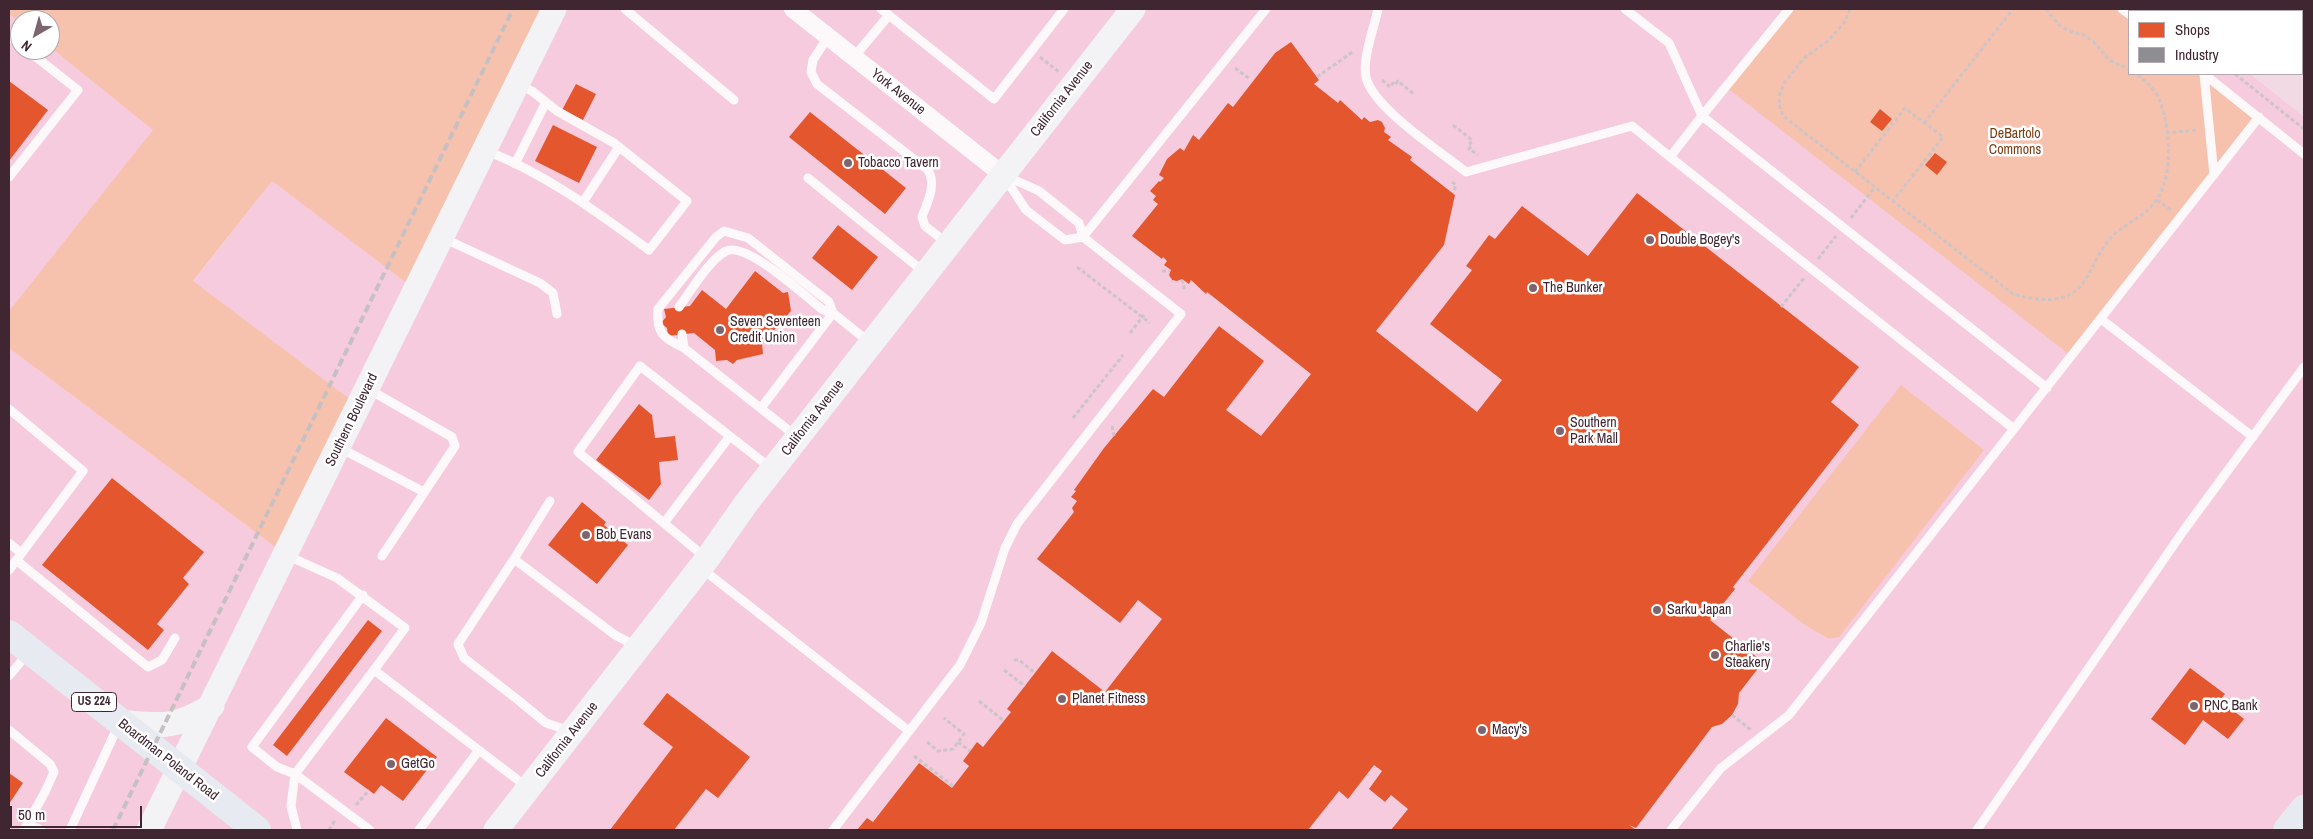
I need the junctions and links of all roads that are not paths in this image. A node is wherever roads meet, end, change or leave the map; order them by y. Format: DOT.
graph roads {
  1 [pos="554,9"];
  2 [pos="625,9"];
  3 [pos="793,9"];
  4 [pos="1064,9"];
  5 [pos="1132,9"];
  6 [pos="1266,9"];
  7 [pos="1378,9"];
  8 [pos="1625,9"];
  9 [pos="1788,9"];
  10 [pos="885,12"];
  11 [pos="828,36"];
  12 [pos="854,57"];
  13 [pos="40,60"];
  14 [pos="2204,75"];
  15 [pos="2205,75"];
  16 [pos="517,84"];
  17 [pos="734,100"];
  18 [pos="546,102"];
  19 [pos="1702,116"];
  20 [pos="2259,117"];
  21 [pos="619,147"];
  22 [pos="484,150"];
  23 [pos="2304,154"];
  24 [pos="1670,156"];
  25 [pos="515,164"];
  26 [pos="1003,175"];
  27 [pos="2214,175"];
  28 [pos="9,177"];
  29 [pos="808,178"];
  30 [pos="583,202"];
  31 [pos="442,237"];
  32 [pos="1083,237"];
  33 [pos="949,245"];
  34 [pos="926,274"];
  35 [pos="679,307"];
  36 [pos="833,313"];
  37 [pos="557,314"];
  38 [pos="2101,319"];
  39 [pos="682,334"];
  40 [pos="871,344"];
  41 [pos="684,348"];
  42 [pos="2304,367"];
  43 [pos="2301,379"];
  44 [pos="2047,388"];
  45 [pos="367,389"];
  46 [pos="9,408"];
  47 [pos="761,408"];
  48 [pos="2014,429"];
  49 [pos="730,436"];
  50 [pos="798,437"];
  51 [pos="2252,437"];
  52 [pos="339,447"];
  53 [pos="772,469"];
  54 [pos="424,492"];
  55 [pos="550,501"];
  56 [pos="664,523"];
  57 [pos="9,543"];
  58 [pos="286,555"];
  59 [pos="18,556"];
  60 [pos="382,556"];
  61 [pos="514,559"];
  62 [pos="704,563"];
  63 [pos="9,570"];
  64 [pos="363,595"];
  65 [pos="9,634"];
  66 [pos="175,638"];
  67 [pos="639,648"];
  68 [pos="30,651"];
  69 [pos="374,670"];
  70 [pos="9,676"];
  71 [pos="212,706"];
  72 [pos="120,722"];
  73 [pos="9,730"];
  74 [pos="909,731"];
  75 [pos="573,732"];
  76 [pos="479,750"];
  77 [pos="179,769"];
  78 [pos="295,774"];
  79 [pos="529,788"];
  80 [pos="2304,809"];
  81 [pos="25,827"];
  82 [pos="254,829"];
  83 [pos="41,830"];
  84 [pos="70,830"];
  85 [pos="149,830"];
  86 [pos="297,830"];
  87 [pos="370,830"];
  88 [pos="419,830"];
  89 [pos="496,830"];
  90 [pos="832,830"];
  91 [pos="1671,830"];
  92 [pos="1976,830"];
  93 [pos="2287,830"];
  1 -- 16 [label="street, Southern Boulevard"];
  2 -- 17 [label="lane"];
  3 -- 11 [label="street, York Avenue"];
  4 -- 10 [label="lane"];
  5 -- 26 [label="street, California Avenue"];
  6 -- 32 [label="lane"];
  7 -- 24 [label="lane"];
  8 -- 19 [label="lane"];
  9 -- 19 [label="lane"];
  10 -- 12 [label="lane"];
  11 -- 12 [label="street, York Avenue"];
  11 -- 33 [label="lane"];
  12 -- 26 [label="street, York Avenue"];
  13 -- 28 [label="lane"];
  14 -- 27 [label="lane"];
  15 -- 20 [label="lane"];
  16 -- 18 [label="lane"];
  16 -- 22 [label="street, Southern Boulevard"];
  18 -- 21 [label="lane"];
  18 -- 25 [label="lane"];
  19 -- 24 [label="lane"];
  19 -- 44 [label="lane"];
  20 -- 23 [label="lane"];
  20 -- 27 [label="lane"];
  21 -- 30 [label="lane"];
  21 -- 30 [label="lane"];
  22 -- 25 [label="lane"];
  22 -- 31 [label="street, Southern Boulevard"];
  24 -- 48 [label="lane"];
  25 -- 30 [label="lane"];
  26 -- 32 [label="lane"];
  26 -- 32 [label="lane"];
  26 -- 33 [label="street, California Avenue"];
  27 -- 38 [label="lane"];
  29 -- 34 [label="lane"];
  31 -- 37 [label="lane"];
  31 -- 45 [label="street, Southern Boulevard"];
  32 -- 74 [label="lane"];
  33 -- 34 [label="street, California Avenue"];
  34 -- 40 [label="street, California Avenue"];
  35 -- 36 [label="lane"];
  36 -- 40 [label="lane"];
  36 -- 41 [label="lane"];
  36 -- 47 [label="lane"];
  38 -- 44 [label="lane"];
  38 -- 51 [label="lane"];
  39 -- 41 [label="lane"];
  40 -- 50 [label="street, California Avenue"];
  41 -- 47 [label="lane"];
  42 -- 43 [label="lane"];
  43 -- 51 [label="lane"];
  44 -- 48 [label="lane"];
  45 -- 52 [label="street, Southern Boulevard"];
  45 -- 54 [label="lane"];
  46 -- 59 [label="lane"];
  47 -- 50 [label="lane"];
  48 -- 91 [label="lane"];
  49 -- 53 [label="lane"];
  49 -- 56 [label="lane"];
  49 -- 56 [label="lane"];
  50 -- 53 [label="street, California Avenue"];
  51 -- 92 [label="lane"];
  52 -- 54 [label="lane"];
  52 -- 58 [label="street, Southern Boulevard"];
  53 -- 62 [label="street, California Avenue"];
  54 -- 60 [label="lane"];
  55 -- 61 [label="lane"];
  56 -- 62 [label="lane"];
  57 -- 59 [label="lane"];
  58 -- 64 [label="lane"];
  58 -- 71 [label="street, Southern Boulevard"];
  59 -- 63 [label="lane"];
  59 -- 66 [label="lane"];
  61 -- 67 [label="lane"];
  61 -- 75 [label="lane"];
  62 -- 67 [label="street, California Avenue"];
  62 -- 74 [label="lane"];
  64 -- 69 [label="lane"];
  64 -- 78 [label="lane"];
  65 -- 68 [label="main road, Boardman Poland Road / US 224"];
  67 -- 75 [label="street, California Avenue"];
  68 -- 70 [label="lane"];
  68 -- 72 [label="main road, Boardman Poland Road / US 224"];
  69 -- 76 [label="lane"];
  69 -- 78 [label="lane"];
  71 -- 72 [label="street"];
  71 -- 77 [label="street, Southern Boulevard"];
  72 -- 77 [label="main road, Boardman Poland Road / US 224"];
  72 -- 84 [label="lane"];
  73 -- 81 [label="lane"];
  74 -- 90 [label="lane"];
  75 -- 79 [label="street, California Avenue"];
  76 -- 79 [label="lane"];
  76 -- 88 [label="lane"];
  77 -- 82 [label="main road, Boardman Poland Road / US 224"];
  77 -- 85 [label="street, Southern Boulevard"];
  78 -- 86 [label="lane"];
  78 -- 87 [label="lane"];
  79 -- 89 [label="street, California Avenue"];
  80 -- 93 [label="main road"];
  81 -- 83 [label="lane"];
}
